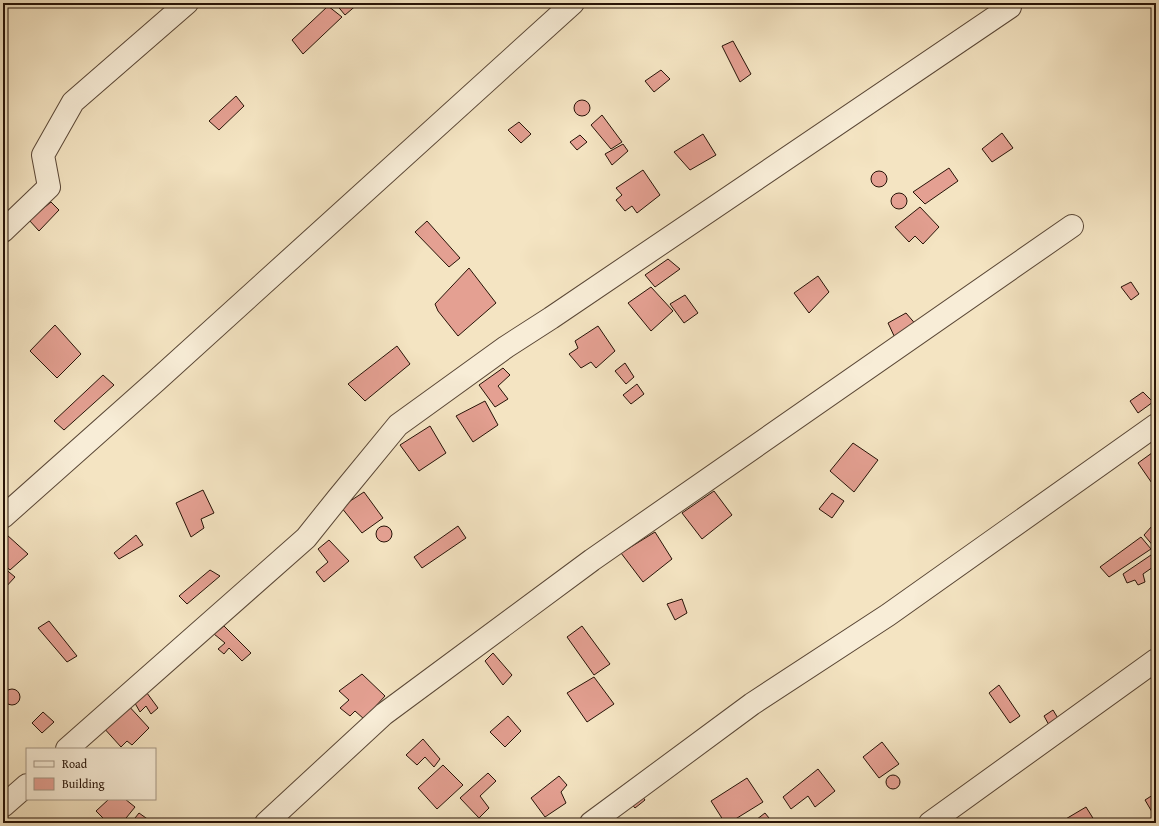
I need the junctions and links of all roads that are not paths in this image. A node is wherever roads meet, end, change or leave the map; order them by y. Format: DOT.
graph roads {
  1 [pos="187,3"];
  2 [pos="573,3"];
  3 [pos="1010,7"];
  4 [pos="1072,226"];
  5 [pos="3,231"];
  6 [pos="1156,425"];
  7 [pos="3,517"];
  8 [pos="1156,660"];
  9 [pos="68,748"];
  10 [pos="26,786"];
  11 [pos="3,806"];
  12 [pos="266,823"];
  13 [pos="591,823"];
  14 [pos="930,823"];
  1 -- 5 [label="street"];
  2 -- 7 [label="street"];
  3 -- 9 [label="street"];
  4 -- 12 [label="street"];
  6 -- 13 [label="street"];
  8 -- 14 [label="street"];
  10 -- 11 [label="street"];
}
